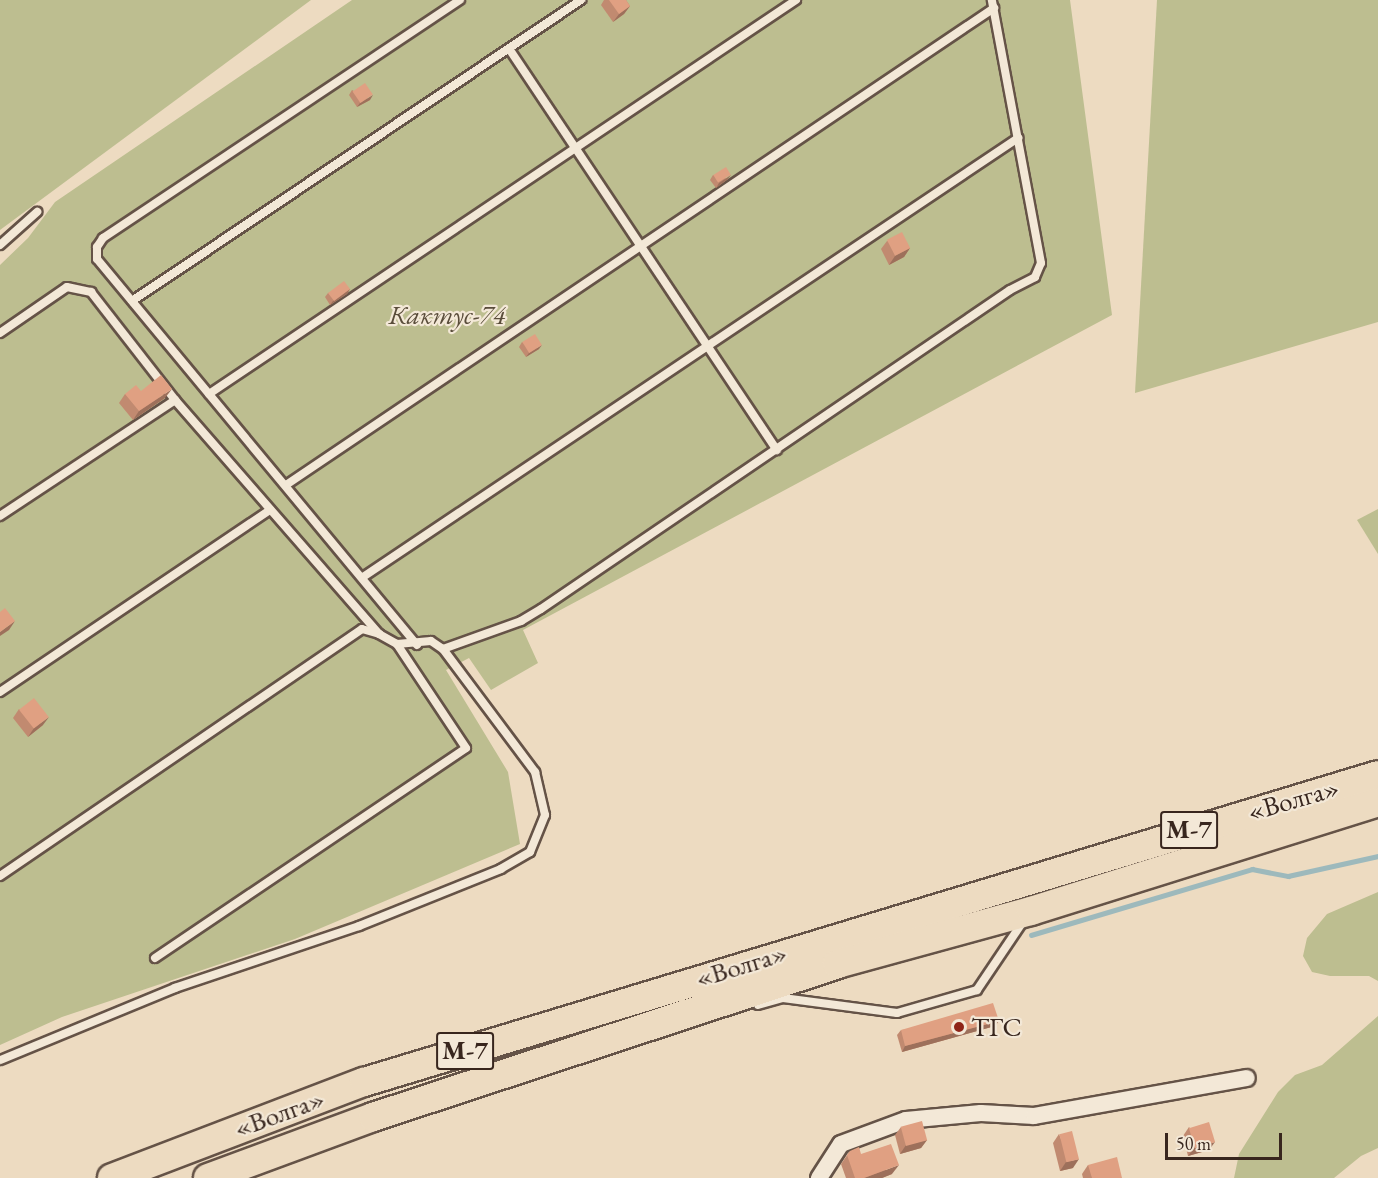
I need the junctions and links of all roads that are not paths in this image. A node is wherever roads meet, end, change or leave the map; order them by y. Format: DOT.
graph roads {
  1 [pos="460,0"];
  2 [pos="581,0"];
  3 [pos="796,0"];
  4 [pos="993,4"];
  5 [pos="510,50"];
  6 [pos="1018,138"];
  7 [pos="577,146"];
  8 [pos="37,212"];
  9 [pos="641,244"];
  10 [pos="0,245"];
  11 [pos="132,302"];
  12 [pos="0,333"];
  13 [pos="708,346"];
  14 [pos="209,394"];
  15 [pos="175,400"];
  16 [pos="777,450"];
  17 [pos="286,485"];
  18 [pos="270,510"];
  19 [pos="0,516"];
  20 [pos="363,577"];
  21 [pos="379,633"];
  22 [pos="397,644"];
  23 [pos="417,645"];
  24 [pos="443,649"];
  25 [pos="0,692"];
  26 [pos="1376,787"];
  27 [pos="0,876"];
  28 [pos="1031,911"];
  29 [pos="155,957"];
  30 [pos="750,1007"];
  31 [pos="696,1012"];
  32 [pos="728,1012"];
  33 [pos="0,1060"];
  34 [pos="1246,1078"];
  35 [pos="112,1178"];
  36 [pos="208,1178"];
  37 [pos="819,1178"];
  1 -- 11 [label="lane"];
  2 -- 5 [label="lane"];
  3 -- 7 [label="lane"];
  4 -- 6 [label="lane"];
  4 -- 9 [label="lane"];
  5 -- 7 [label="lane"];
  5 -- 11 [label="lane"];
  6 -- 13 [label="lane"];
  6 -- 16 [label="lane"];
  7 -- 9 [label="lane"];
  7 -- 14 [label="lane"];
  8 -- 10 [label="lane"];
  9 -- 13 [label="lane"];
  9 -- 17 [label="lane"];
  11 -- 14 [label="lane"];
  12 -- 15 [label="lane"];
  13 -- 16 [label="lane"];
  13 -- 20 [label="lane"];
  14 -- 17 [label="lane"];
  15 -- 18 [label="lane"];
  15 -- 19 [label="lane"];
  16 -- 24 [label="lane"];
  17 -- 20 [label="lane"];
  18 -- 21 [label="lane"];
  18 -- 25 [label="lane"];
  20 -- 23 [label="lane"];
  21 -- 22 [label="lane"];
  21 -- 27 [label="lane"];
  22 -- 23 [label="lane"];
  22 -- 29 [label="lane"];
  23 -- 24 [label="lane"];
  24 -- 33 [label="lane"];
  26 -- 28 [label="highway, «Волга» / М-7"];
  26 -- 35 [label="highway, «Волга» / М-7"];
  28 -- 30 [label="lane"];
  28 -- 31 [label="highway, «Волга» / М-7"];
  31 -- 32 [label="lane"];
  31 -- 36 [label="highway, «Волга» / М-7"];
  34 -- 37 [label="street"];
}
